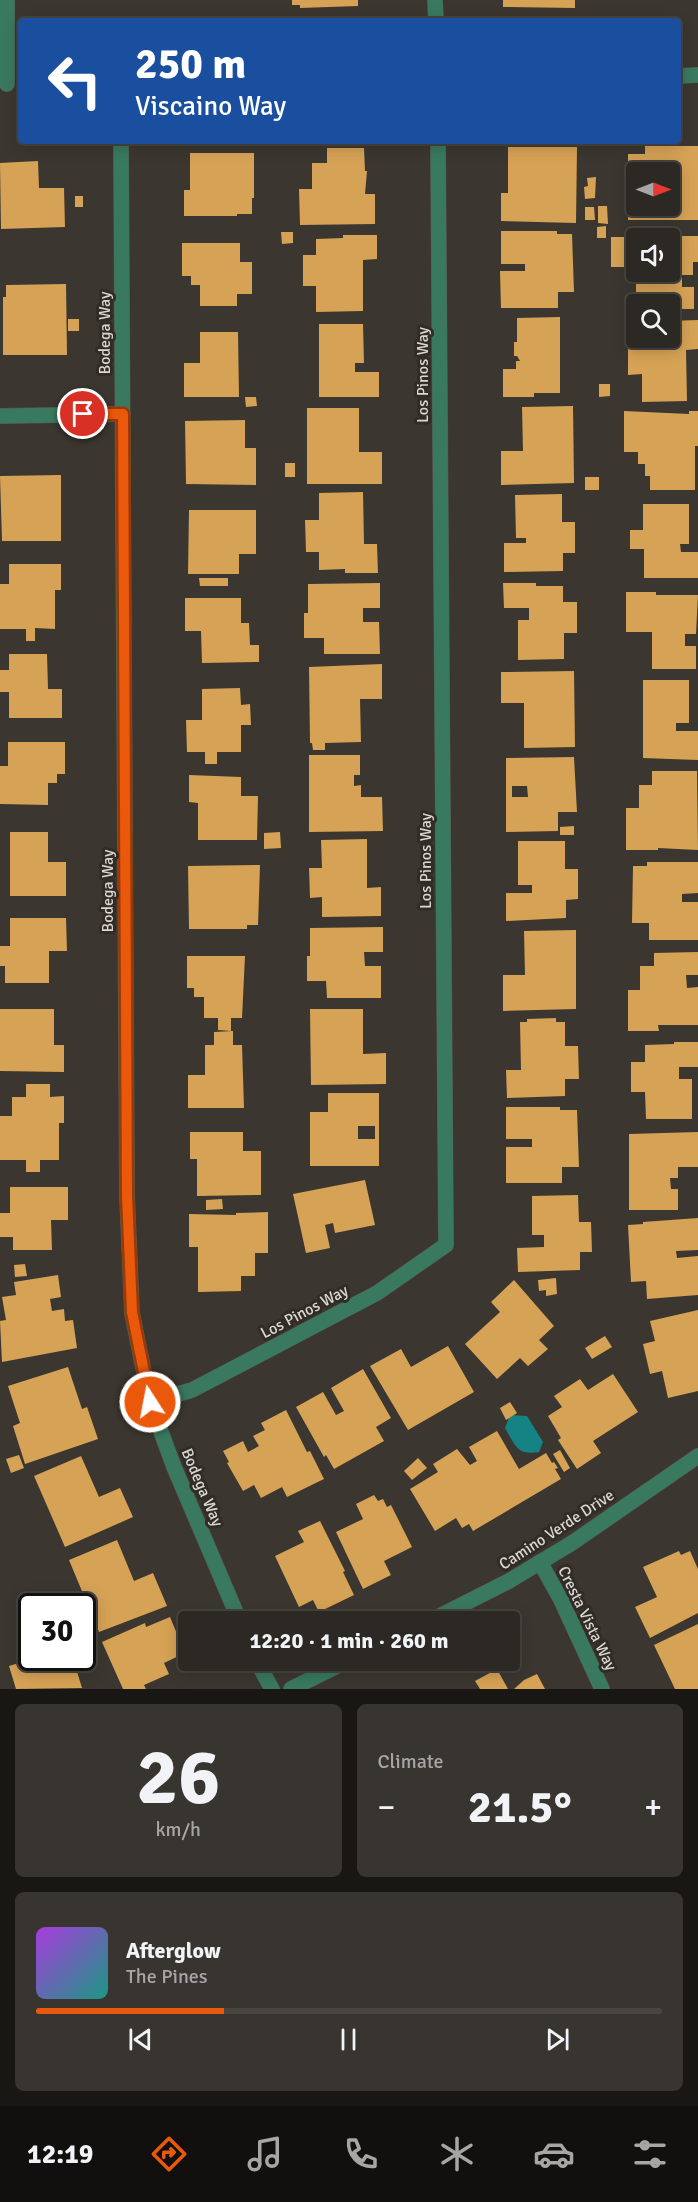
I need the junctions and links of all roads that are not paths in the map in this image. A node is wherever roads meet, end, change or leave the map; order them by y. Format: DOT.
graph roads {
  1 [pos="7,0"];
  2 [pos="435,0"];
  3 [pos="436,18"];
  4 [pos="698,75"];
  5 [pos="681,76"];
  6 [pos="9,84"];
  7 [pos="121,144"];
  8 [pos="438,144"];
  9 [pos="123,414"];
  10 [pos="0,416"];
  11 [pos="150,1402"];
  12 [pos="698,1456"];
  13 [pos="540,1562"];
  14 [pos="235,1611"];
  15 [pos="450,1611"];
  16 [pos="262,1671"];
  17 [pos="327,1671"];
  18 [pos="272,1689"];
  19 [pos="291,1689"];
  20 [pos="603,1689"];
  1 -- 6 [label="street"];
  2 -- 3 [label="street"];
  4 -- 5 [label="street"];
  7 -- 9 [label="street, Bodega Way"];
  8 -- 11 [label="street, Los Pinos Way"];
  9 -- 10 [label="street"];
  9 -- 11 [label="street, Bodega Way"];
  11 -- 14 [label="street, Bodega Way"];
  12 -- 13 [label="street, Camino Verde Drive"];
  13 -- 15 [label="street, Camino Verde Drive"];
  13 -- 20 [label="street, Cresta Vista Way"];
  16 -- 18 [label="street"];
  17 -- 19 [label="street"];
}
